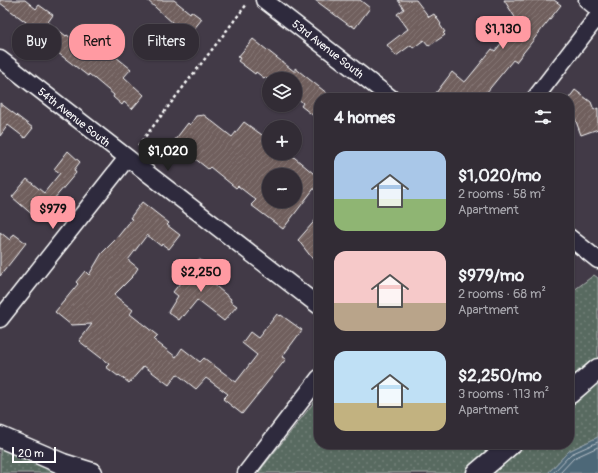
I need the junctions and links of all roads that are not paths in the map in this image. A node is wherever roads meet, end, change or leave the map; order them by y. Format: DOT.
graph roads {
  1 [pos="264,0"];
  2 [pos="587,0"];
  3 [pos="598,9"];
  4 [pos="598,16"];
  5 [pos="0,58"];
  6 [pos="385,93"];
  7 [pos="540,93"];
  8 [pos="127,158"];
  9 [pos="574,241"];
  10 [pos="598,260"];
  11 [pos="314,302"];
  12 [pos="0,319"];
  13 [pos="598,369"];
  14 [pos="314,385"];
  15 [pos="574,390"];
  16 [pos="0,437"];
  17 [pos="505,449"];
  18 [pos="92,473"];
  19 [pos="246,473"];
  20 [pos="477,473"];
  1 -- 6 [label="street, 53rd Avenue South"];
  2 -- 3 [label="street"];
  4 -- 7 [label="street"];
  5 -- 8 [label="street, 54th Avenue South"];
  8 -- 11 [label="street, 54th Avenue South"];
  8 -- 12 [label="street"];
  9 -- 10 [label="street"];
  13 -- 15 [label="main road"];
  14 -- 19 [label="street"];
  16 -- 18 [label="main road"];
  17 -- 20 [label="main road"];
}
